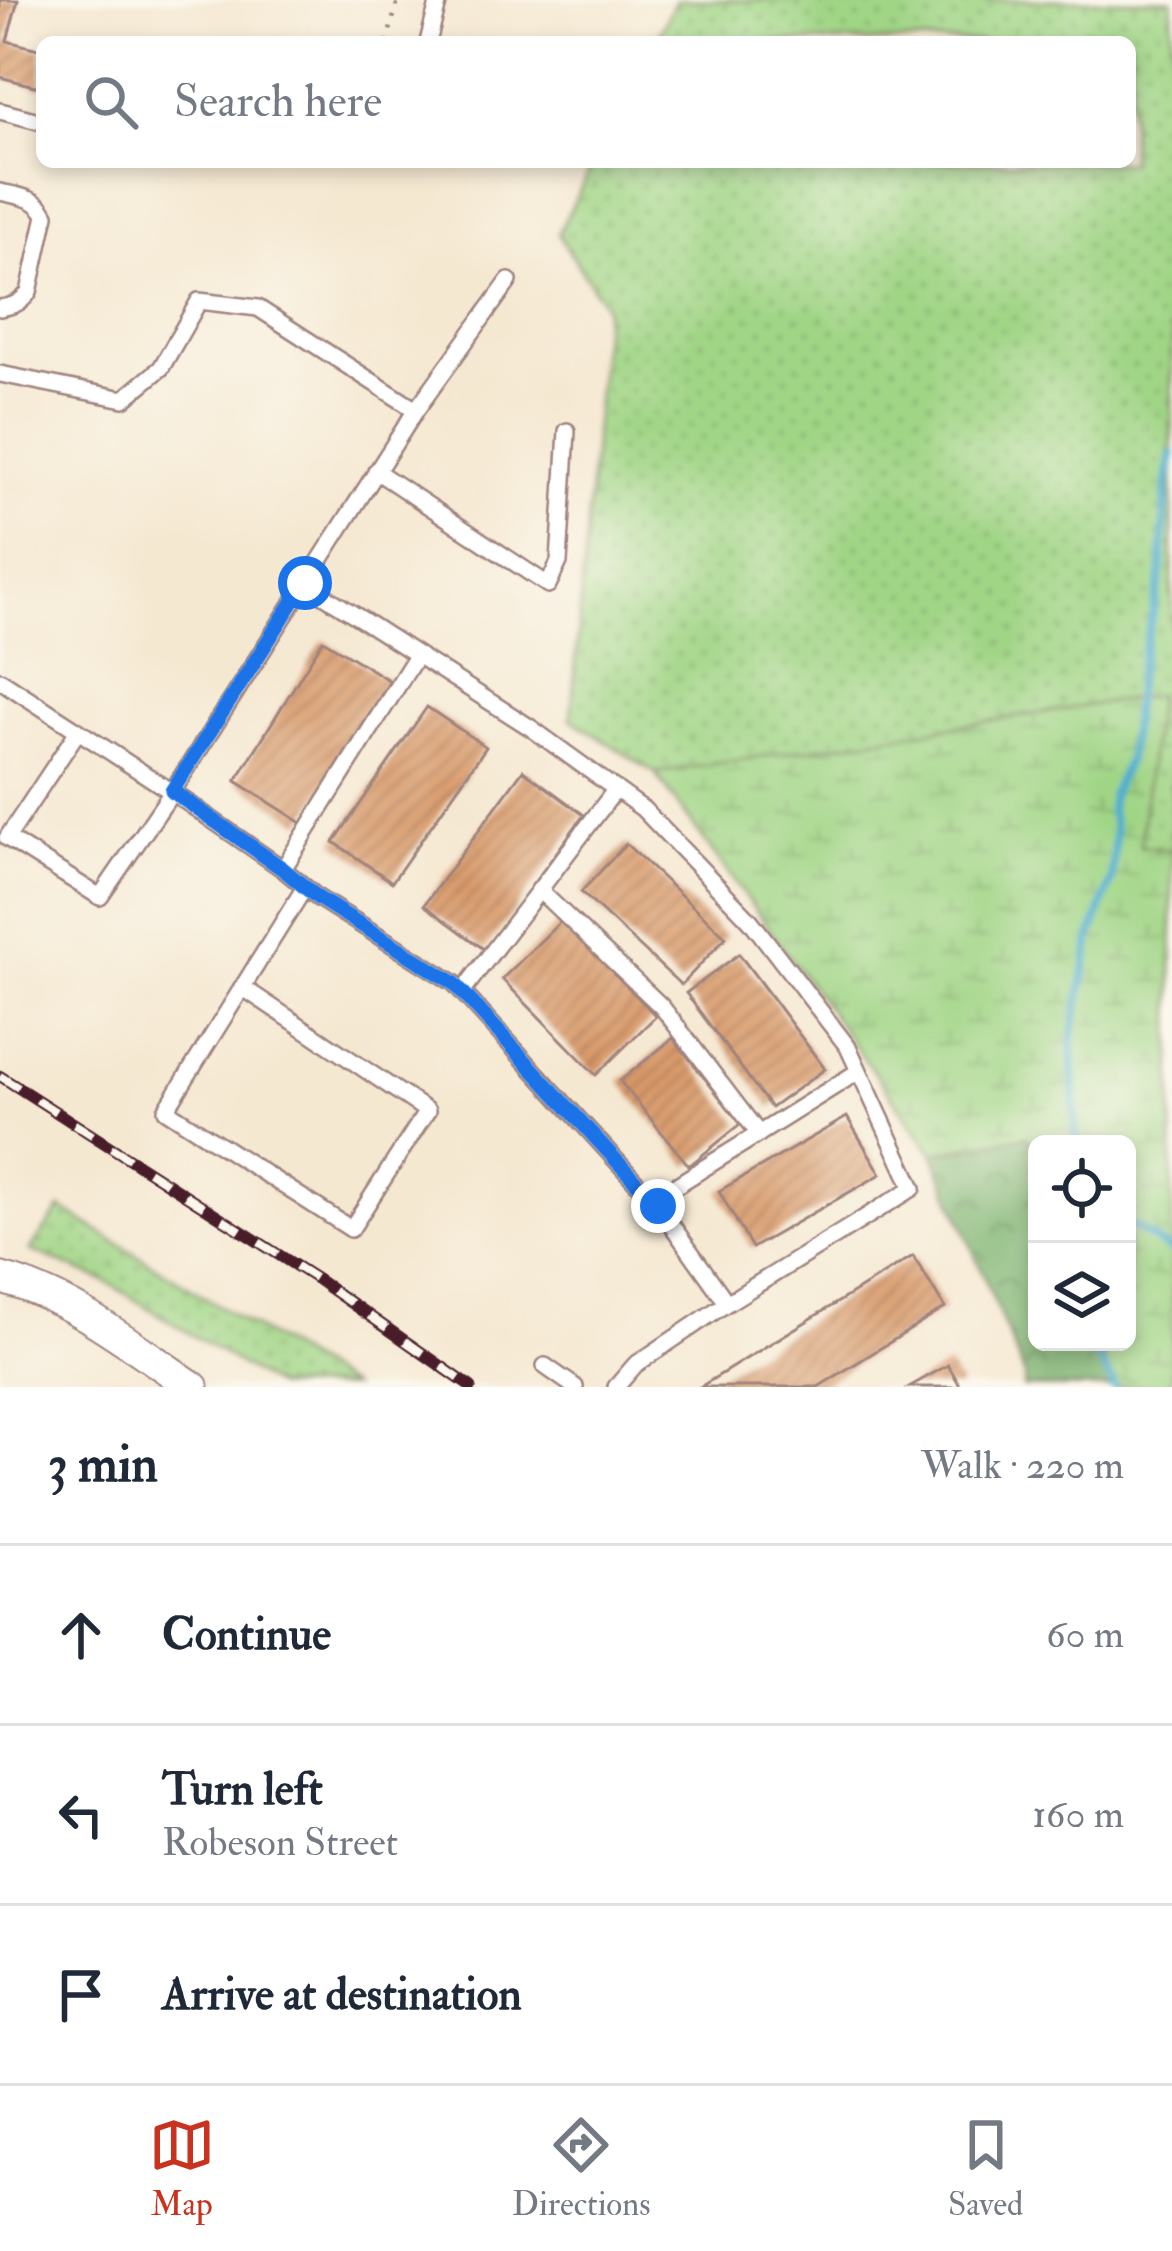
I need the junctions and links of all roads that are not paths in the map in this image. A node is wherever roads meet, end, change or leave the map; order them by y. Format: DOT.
graph roads {
  1 [pos="439,0"];
  2 [pos="430,36"];
  3 [pos="0,111"];
  4 [pos="36,120"];
  5 [pos="0,192"];
  6 [pos="509,281"];
  7 [pos="0,308"];
  8 [pos="0,374"];
  9 [pos="416,410"];
  10 [pos="567,431"];
  11 [pos="376,471"];
  12 [pos="305,583"];
  13 [pos="417,655"];
  14 [pos="0,680"];
  15 [pos="78,731"];
  16 [pos="616,789"];
  17 [pos="172,791"];
  18 [pos="283,869"];
  19 [pos="305,887"];
  20 [pos="539,890"];
  21 [pos="242,987"];
  22 [pos="462,992"];
  23 [pos="859,1071"];
  24 [pos="759,1134"];
  25 [pos="652,1201"];
  26 [pos="0,1278"];
  27 [pos="727,1304"];
  28 [pos="545,1366"];
  29 [pos="193,1387"];
  30 [pos="575,1387"];
  31 [pos="616,1387"];
  1 -- 2 [label="lane"];
  3 -- 4 [label="lane"];
  5 -- 7 [label="lane"];
  6 -- 9 [label="lane"];
  8 -- 9 [label="lane"];
  9 -- 11 [label="lane"];
  10 -- 11 [label="lane"];
  11 -- 12 [label="lane"];
  12 -- 13 [label="lane"];
  12 -- 17 [label="lane"];
  13 -- 16 [label="lane"];
  13 -- 18 [label="lane"];
  14 -- 15 [label="lane"];
  15 -- 17 [label="lane"];
  15 -- 17 [label="lane"];
  16 -- 20 [label="lane"];
  16 -- 23 [label="lane"];
  17 -- 18 [label="lane"];
  18 -- 19 [label="lane"];
  19 -- 21 [label="lane"];
  19 -- 22 [label="lane"];
  20 -- 22 [label="lane"];
  20 -- 24 [label="lane"];
  21 -- 21 [label="lane"];
  22 -- 25 [label="lane"];
  23 -- 24 [label="lane"];
  23 -- 27 [label="lane"];
  24 -- 25 [label="lane"];
  25 -- 27 [label="lane"];
  26 -- 29 [label="street"];
  27 -- 31 [label="lane"];
  28 -- 30 [label="lane"];
}
